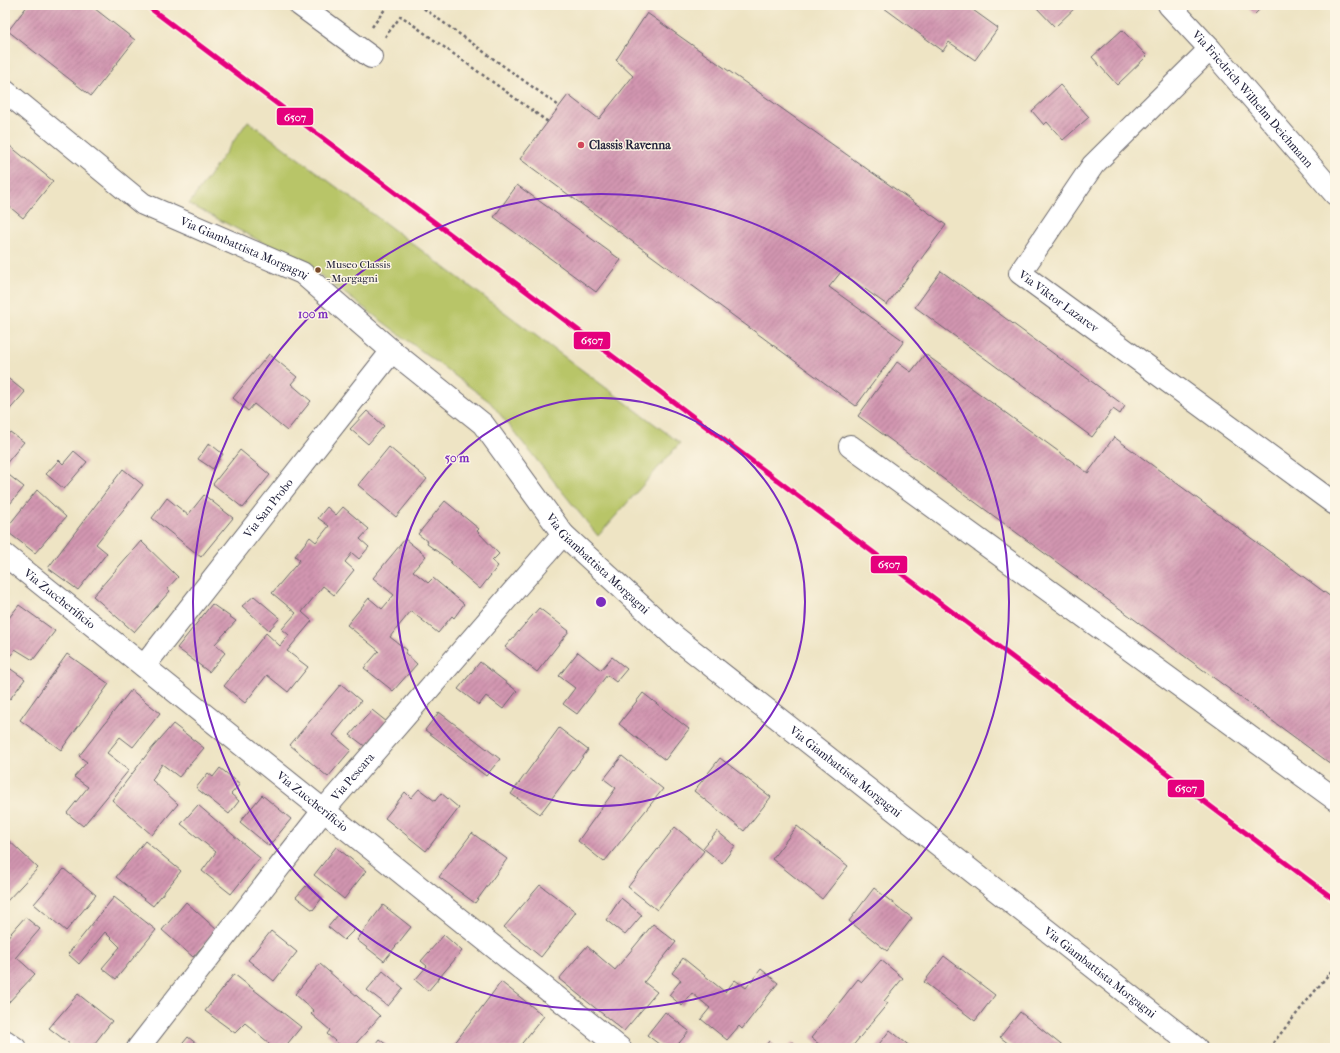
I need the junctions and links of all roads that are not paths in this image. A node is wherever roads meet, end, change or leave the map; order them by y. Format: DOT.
graph roads {
  1 [pos="300,5"];
  2 [pos="1169,5"];
  3 [pos="1210,49"];
  4 [pos="371,57"];
  5 [pos="5,90"];
  6 [pos="1335,194"];
  7 [pos="392,351"];
  8 [pos="850,446"];
  9 [pos="1335,504"];
  10 [pos="563,534"];
  11 [pos="5,555"];
  12 [pos="144,666"];
  13 [pos="1335,800"];
  14 [pos="323,810"];
  15 [pos="5,1041"];
  16 [pos="14,1048"];
  17 [pos="138,1048"];
  18 [pos="620,1048"];
  19 [pos="1196,1048"];
  1 -- 4 [label="street"];
  2 -- 3 [label="street, Via Friedrich Wilhelm Deichmann"];
  3 -- 6 [label="street, Via Friedrich Wilhelm Deichmann"];
  3 -- 9 [label="street, Via Viktor Lazarev"];
  5 -- 7 [label="street, Via Giambattista Morgagni"];
  7 -- 10 [label="street, Via Giambattista Morgagni"];
  7 -- 12 [label="street, Via San Probo"];
  8 -- 13 [label="street"];
  10 -- 14 [label="street, Via Pescara"];
  10 -- 19 [label="street, Via Giambattista Morgagni"];
  11 -- 12 [label="street, Via Zuccherificio"];
  12 -- 14 [label="street, Via Zuccherificio"];
  14 -- 17 [label="street, Via Pescara"];
  14 -- 18 [label="street, Via Zuccherificio"];
  15 -- 16 [label="street"];
}
